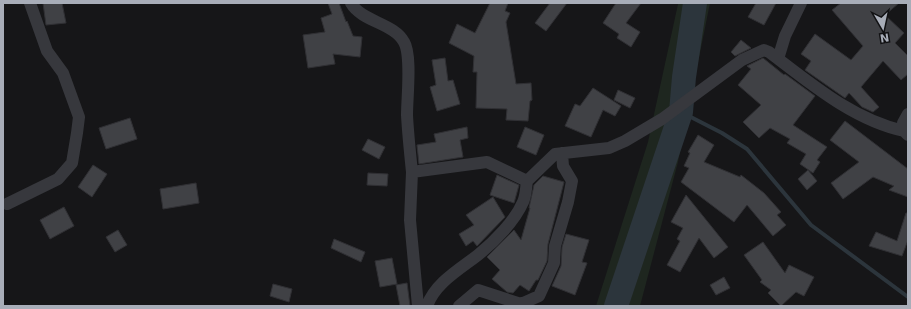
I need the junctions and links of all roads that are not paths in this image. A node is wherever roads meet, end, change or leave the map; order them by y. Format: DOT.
graph roads {
  1 [pos="30,3"];
  2 [pos="351,3"];
  3 [pos="801,3"];
  4 [pos="778,59"];
  5 [pos="908,114"];
  6 [pos="906,133"];
  7 [pos="562,153"];
  8 [pos="412,172"];
  9 [pos="527,181"];
  10 [pos="6,204"];
  11 [pos="418,306"];
  12 [pos="427,306"];
  13 [pos="459,306"];
  1 -- 10 [label="street"];
  2 -- 8 [label="street"];
  3 -- 4 [label="street"];
  4 -- 6 [label="street"];
  4 -- 7 [label="street"];
  5 -- 6 [label="street"];
  7 -- 9 [label="street"];
  7 -- 13 [label="street"];
  8 -- 9 [label="street"];
  8 -- 11 [label="street"];
  9 -- 12 [label="street"];
}
